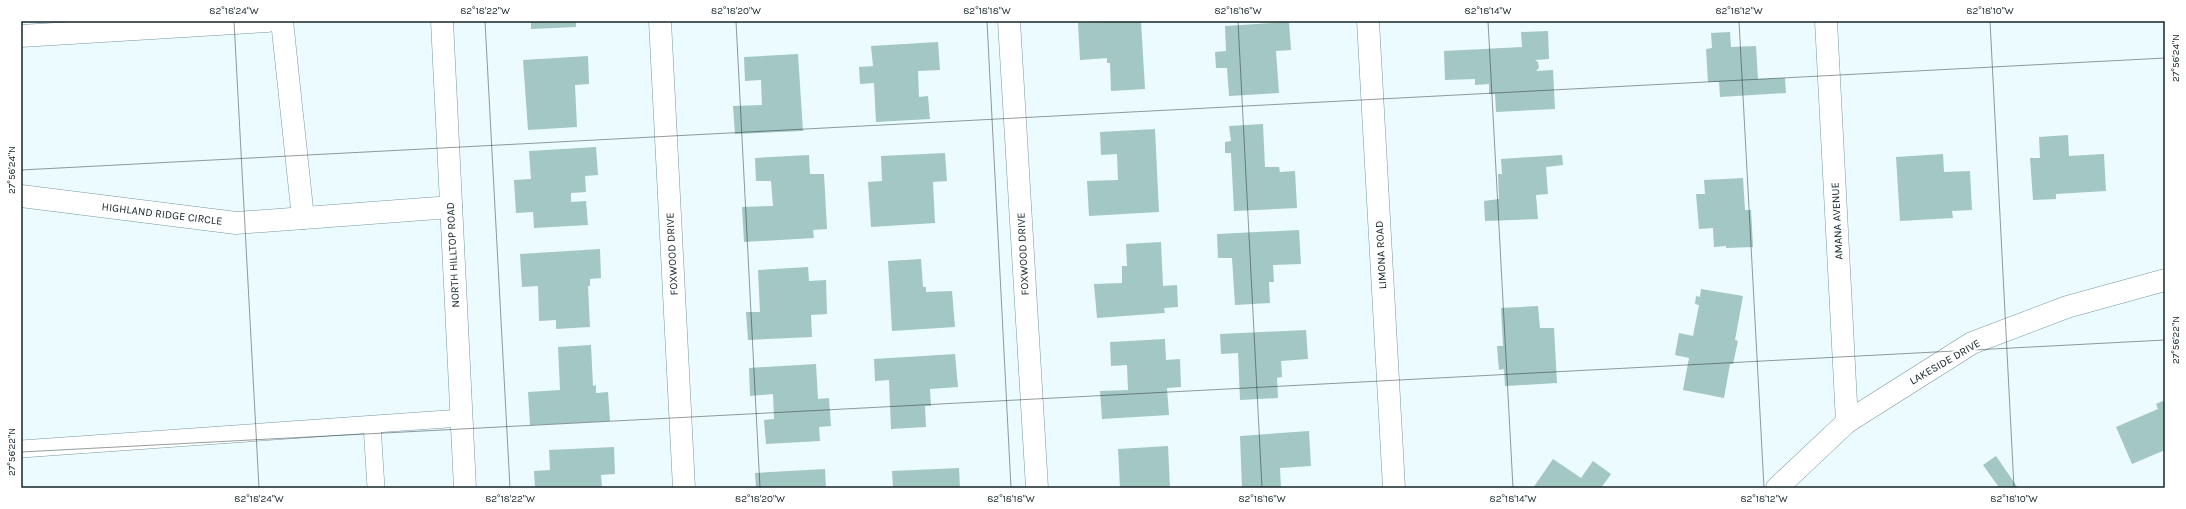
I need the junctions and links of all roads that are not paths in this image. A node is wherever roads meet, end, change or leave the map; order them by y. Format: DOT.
graph roads {
  1 [pos="268,21"];
  2 [pos="282,21"];
  3 [pos="442,21"];
  4 [pos="660,21"];
  5 [pos="1009,21"];
  6 [pos="1368,21"];
  7 [pos="1826,21"];
  8 [pos="21,36"];
  9 [pos="21,196"];
  10 [pos="451,208"];
  11 [pos="303,218"];
  12 [pos="2165,280"];
  13 [pos="461,418"];
  14 [pos="1847,422"];
  15 [pos="372,425"];
  16 [pos="21,449"];
  17 [pos="376,488"];
  18 [pos="465,488"];
  19 [pos="684,488"];
  20 [pos="1037,488"];
  21 [pos="1394,488"];
  22 [pos="1777,488"];
  1 -- 8 [label="street"];
  2 -- 11 [label="street"];
  3 -- 10 [label="street, NORTH HILLTOP ROAD"];
  4 -- 19 [label="street, FOXWOOD DRIVE"];
  5 -- 20 [label="street, FOXWOOD DRIVE"];
  6 -- 21 [label="street, LIMONA ROAD"];
  7 -- 14 [label="street, AMANA AVENUE"];
  9 -- 11 [label="street, HIGHLAND RIDGE CIRCLE"];
  10 -- 11 [label="street, HIGHLAND RIDGE CIRCLE"];
  10 -- 13 [label="street, NORTH HILLTOP ROAD"];
  12 -- 14 [label="street, LAKESIDE DRIVE"];
  13 -- 15 [label="lane"];
  13 -- 18 [label="street, NORTH HILLTOP ROAD"];
  14 -- 22 [label="street, LAKESIDE DRIVE"];
  15 -- 16 [label="lane"];
  15 -- 17 [label="lane"];
}
